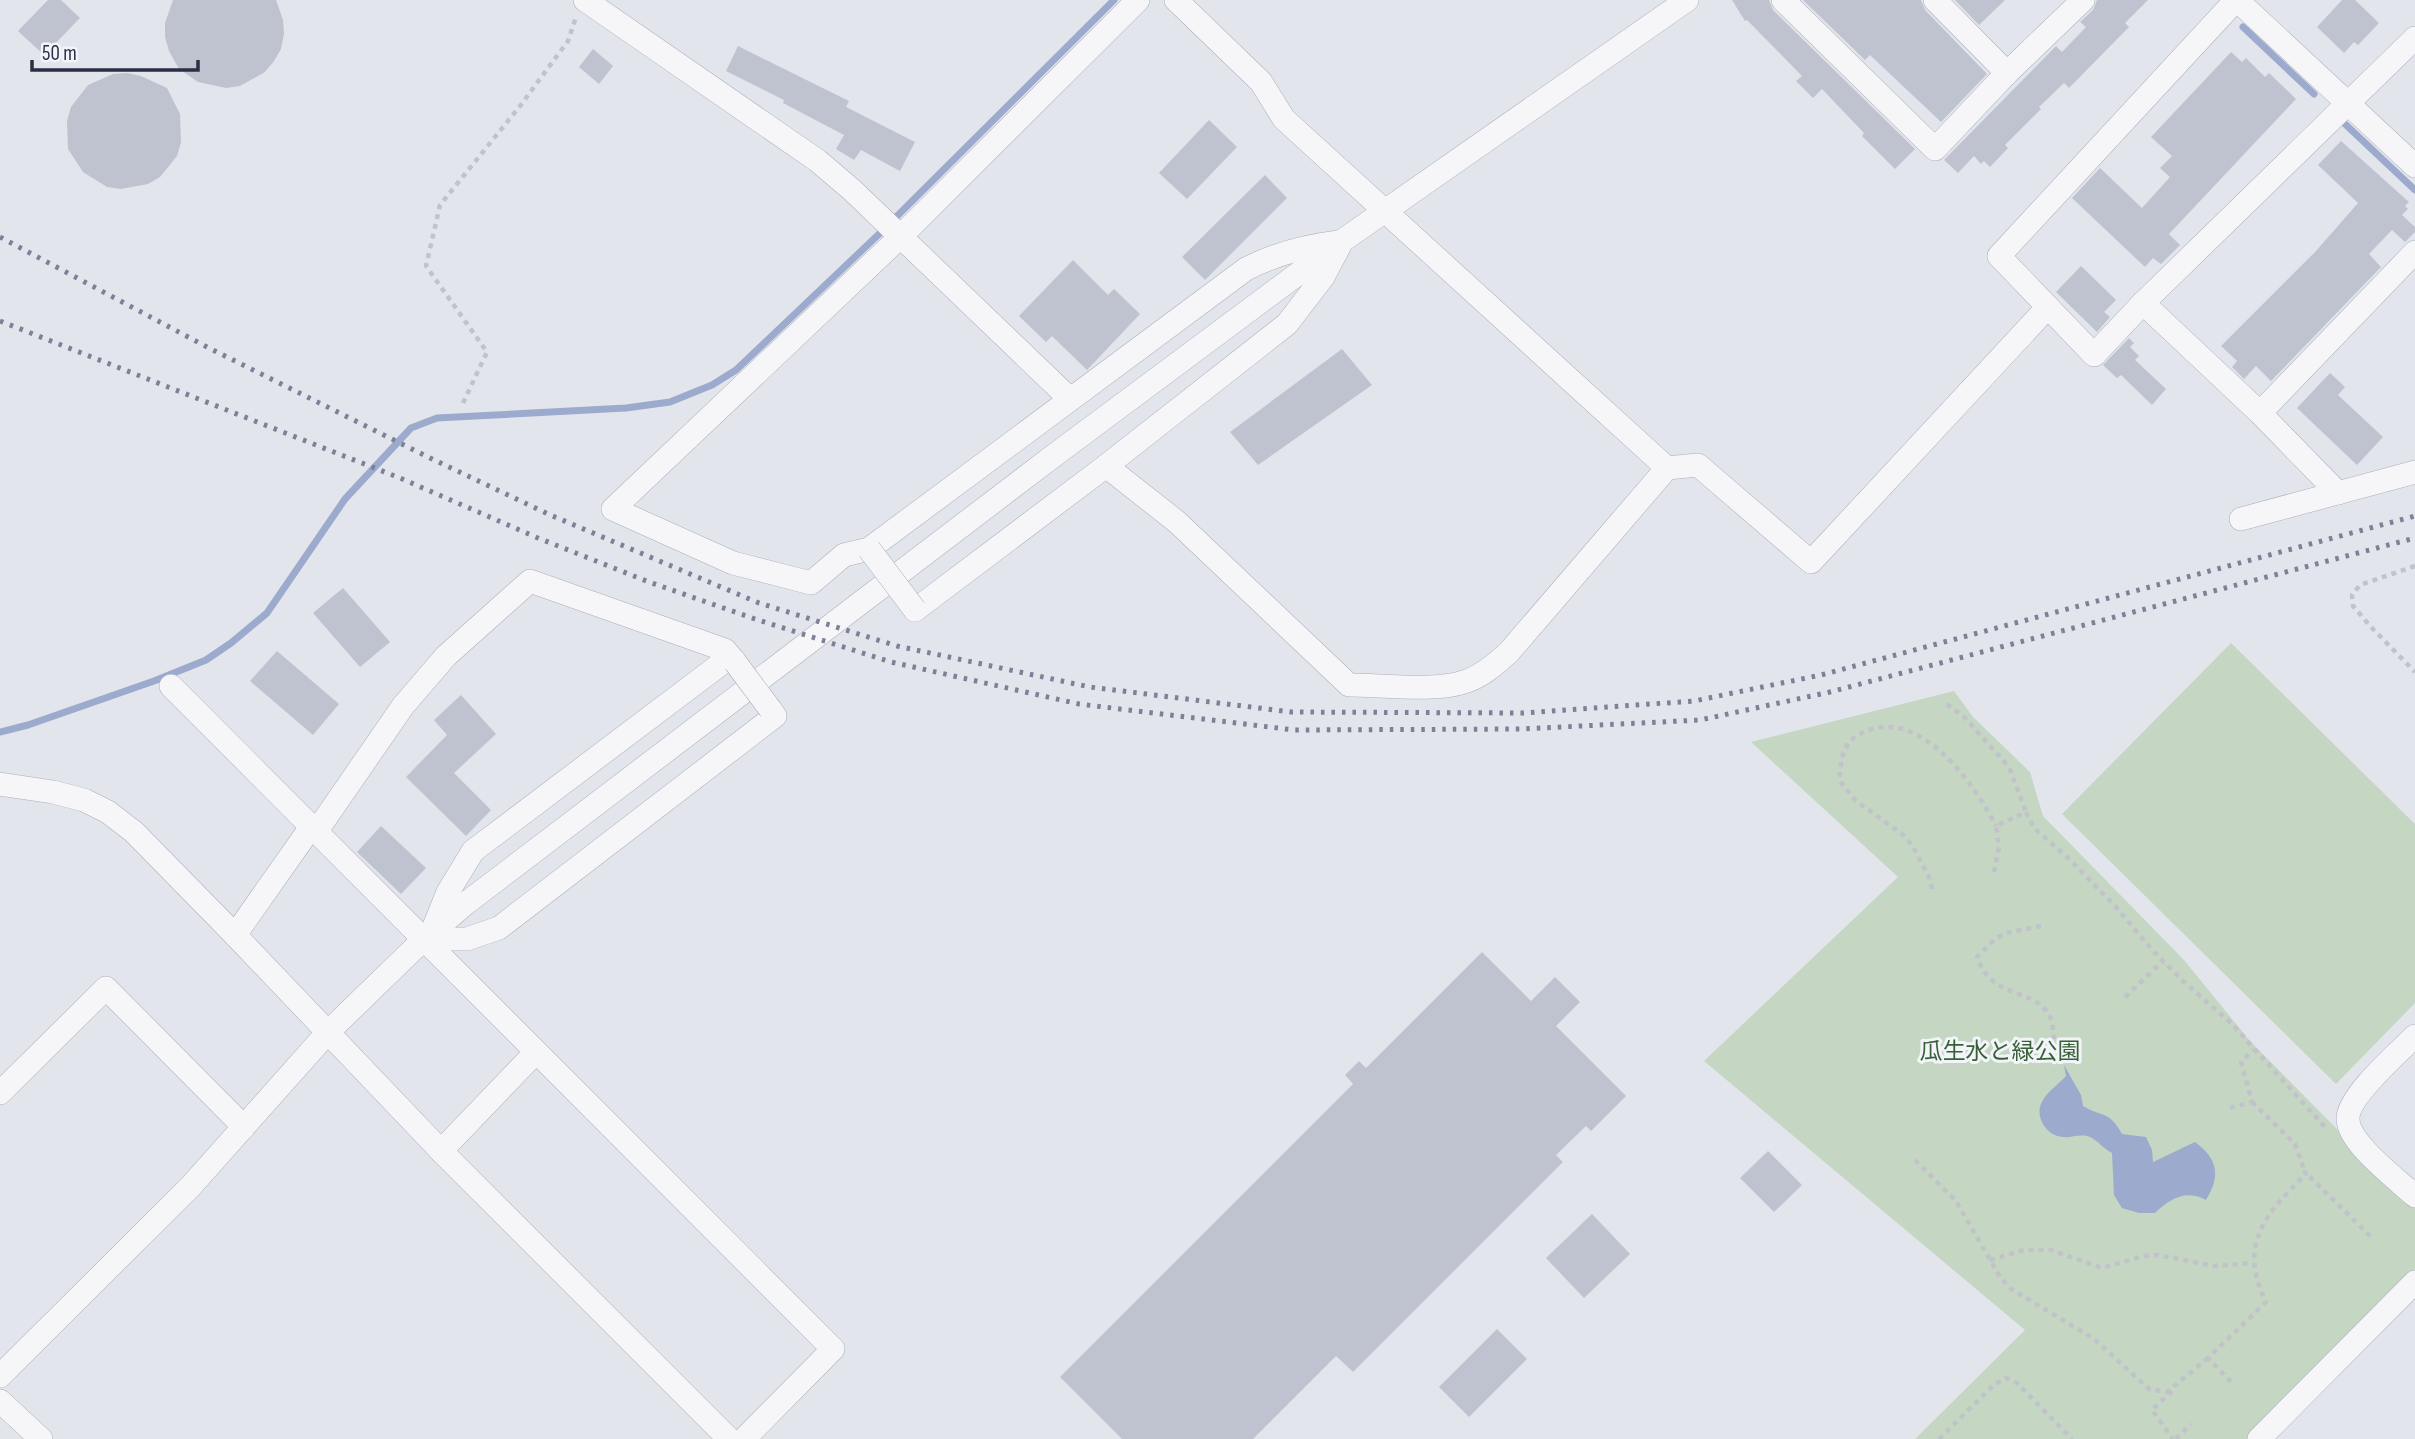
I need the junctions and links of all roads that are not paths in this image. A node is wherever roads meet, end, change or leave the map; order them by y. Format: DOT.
graph roads {
  1 [pos="1138,0"];
  2 [pos="1176,0"];
  3 [pos="1687,0"];
  4 [pos="1783,0"];
  5 [pos="1935,0"];
  6 [pos="2083,0"];
  7 [pos="2237,0"];
  8 [pos="582,5"];
  9 [pos="2415,38"];
  10 [pos="2007,73"];
  11 [pos="2348,103"];
  12 [pos="2415,166"];
  13 [pos="1384,213"];
  14 [pos="892,231"];
  15 [pos="1342,241"];
  16 [pos="2415,252"];
  17 [pos="2143,303"];
  18 [pos="2047,308"];
  19 [pos="1070,399"];
  20 [pos="2259,413"];
  21 [pos="1106,466"];
  22 [pos="1667,468"];
  23 [pos="2415,472"];
  24 [pos="2338,493"];
  25 [pos="2241,519"];
  26 [pos="869,549"];
  27 [pos="732,660"];
  28 [pos="171,686"];
  29 [pos="0,784"];
  30 [pos="314,829"];
  31 [pos="235,934"];
  32 [pos="428,936"];
  33 [pos="328,1032"];
  34 [pos="2415,1035"];
  35 [pos="536,1053"];
  36 [pos="0,1093"];
  37 [pos="244,1126"];
  38 [pos="441,1151"];
  39 [pos="2410,1200"];
  40 [pos="2415,1282"];
  41 [pos="0,1376"];
  42 [pos="0,1401"];
  43 [pos="41,1439"];
  44 [pos="729,1439"];
  45 [pos="744,1439"];
  46 [pos="2259,1439"];
  1 -- 14 [label="street"];
  2 -- 13 [label="street"];
  3 -- 13 [label="street"];
  4 -- 10 [label="street"];
  5 -- 10 [label="street"];
  6 -- 10 [label="street"];
  7 -- 11 [label="street"];
  7 -- 18 [label="street"];
  8 -- 14 [label="street"];
  9 -- 11 [label="street"];
  11 -- 12 [label="street"];
  11 -- 17 [label="street"];
  13 -- 15 [label="street"];
  13 -- 22 [label="street"];
  14 -- 19 [label="street"];
  14 -- 26 [label="street"];
  15 -- 19 [label="street"];
  15 -- 21 [label="street"];
  15 -- 32 [label="street"];
  16 -- 20 [label="street"];
  17 -- 18 [label="street"];
  17 -- 20 [label="street"];
  18 -- 22 [label="street"];
  19 -- 26 [label="street"];
  20 -- 24 [label="street"];
  21 -- 22 [label="street"];
  21 -- 26 [label="street, bridge"];
  23 -- 24 [label="street"];
  24 -- 25 [label="street"];
  27 -- 30 [label="street"];
  27 -- 32 [label="street"];
  27 -- 32 [label="street, bridge"];
  28 -- 30 [label="street"];
  29 -- 31 [label="street"];
  30 -- 31 [label="street"];
  30 -- 32 [label="street"];
  31 -- 33 [label="street"];
  32 -- 33 [label="street"];
  32 -- 35 [label="street"];
  33 -- 37 [label="street"];
  33 -- 38 [label="street"];
  34 -- 39 [label="street"];
  35 -- 38 [label="street"];
  35 -- 45 [label="street"];
  36 -- 37 [label="street"];
  37 -- 41 [label="street"];
  38 -- 44 [label="street"];
  40 -- 46 [label="street"];
  42 -- 43 [label="street"];
}
